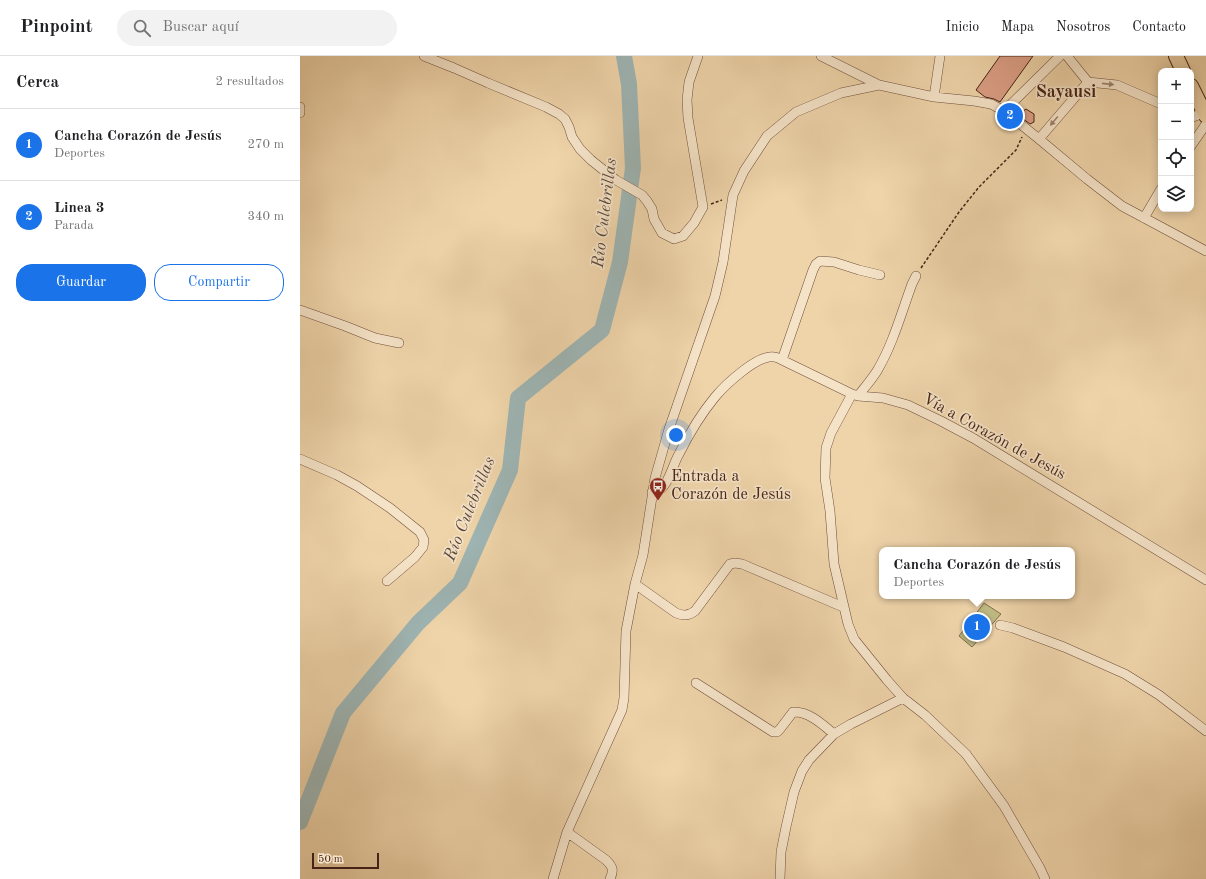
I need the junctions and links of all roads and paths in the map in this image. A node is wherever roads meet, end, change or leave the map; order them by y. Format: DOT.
graph roads {
  1 [pos="424,56"];
  2 [pos="698,56"];
  3 [pos="821,56"];
  4 [pos="940,56"];
  5 [pos="1060,56"];
  6 [pos="1067,56"];
  7 [pos="1176,56"];
  8 [pos="1182,68"];
  9 [pos="1088,82"];
  10 [pos="879,85"];
  11 [pos="1194,93"];
  12 [pos="934,97"];
  13 [pos="1158,103"];
  14 [pos="300,106"];
  15 [pos="1004,111"];
  16 [pos="1202,112"];
  17 [pos="300,113"];
  18 [pos="1025,129"];
  19 [pos="1039,139"];
  20 [pos="1193,140"];
  21 [pos="1158,194"];
  22 [pos="734,195"];
  23 [pos="704,207"];
  24 [pos="1144,218"];
  25 [pos="1206,251"];
  26 [pos="880,274"];
  27 [pos="916,276"];
  28 [pos="300,310"];
  29 [pos="399,343"];
  30 [pos="782,360"];
  31 [pos="855,395"];
  32 [pos="300,460"];
  33 [pos="652,492"];
  34 [pos="1206,580"];
  35 [pos="387,581"];
  36 [pos="636,584"];
  37 [pos="844,607"];
  38 [pos="1000,625"];
  39 [pos="696,683"];
  40 [pos="903,698"];
  41 [pos="1206,731"];
  42 [pos="834,734"];
  43 [pos="567,832"];
  44 [pos="553,879"];
  45 [pos="610,879"];
  46 [pos="780,879"];
  47 [pos="1045,879"];
  1 -- 23 [label="street"];
  2 -- 23 [label="street"];
  3 -- 10 [label="street"];
  4 -- 12 [label="street"];
  5 -- 15 [label="street"];
  6 -- 9 [label="street"];
  7 -- 8 [label="main road"];
  9 -- 13 [label="street, one-way"];
  9 -- 19 [label="street, one-way"];
  10 -- 12 [label="street"];
  10 -- 22 [label="street"];
  11 -- 16 [label="main road"];
  12 -- 15 [label="street"];
  14 -- 17 [label="street"];
  15 -- 18 [label="street"];
  16 -- 20 [label="street"];
  18 -- 19 [label="street"];
  18 -- 27 [label="path"];
  19 -- 24 [label="street"];
  21 -- 24 [label="street"];
  22 -- 23 [label="path"];
  22 -- 33 [label="street"];
  24 -- 25 [label="street"];
  26 -- 30 [label="street"];
  27 -- 31 [label="street"];
  28 -- 29 [label="street"];
  30 -- 31 [label="street, Vía a Corazón de Jesús"];
  30 -- 33 [label="street, Vía a Corazón de Jesús"];
  31 -- 34 [label="street, Vía a Corazón de Jesús"];
  31 -- 37 [label="street"];
  32 -- 35 [label="street"];
  33 -- 36 [label="street"];
  36 -- 37 [label="street"];
  36 -- 43 [label="street"];
  37 -- 40 [label="street"];
  38 -- 41 [label="street"];
  39 -- 42 [label="street"];
  40 -- 42 [label="street"];
  40 -- 47 [label="street"];
  42 -- 46 [label="street"];
  43 -- 44 [label="street"];
  43 -- 45 [label="street"];
}
